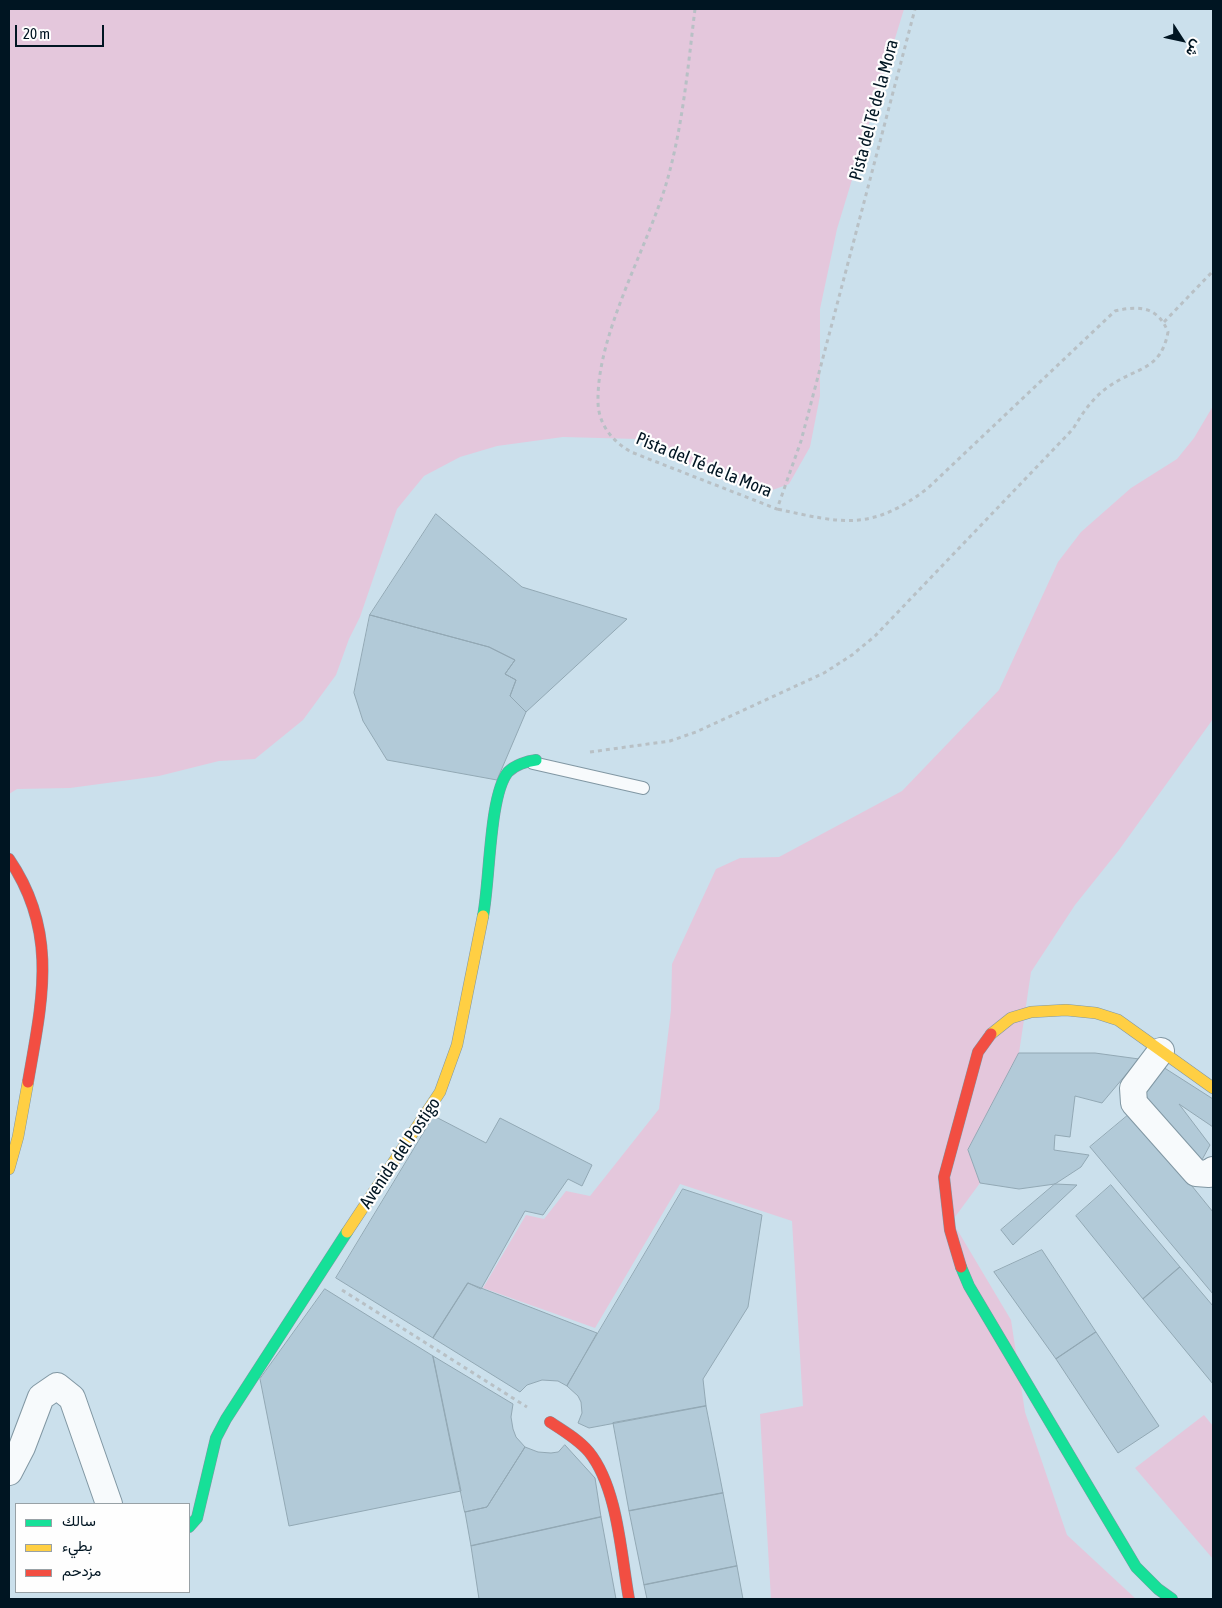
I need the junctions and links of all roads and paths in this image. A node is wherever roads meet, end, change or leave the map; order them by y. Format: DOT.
graph roads {
  1 [pos="695,9"];
  2 [pos="915,9"];
  3 [pos="1213,271"];
  4 [pos="1164,322"];
  5 [pos="777,509"];
  6 [pos="584,753"];
  7 [pos="531,760"];
  8 [pos="643,788"];
  9 [pos="9,859"];
  10 [pos="1161,1051"];
  11 [pos="1213,1088"];
  12 [pos="14,1140"];
  13 [pos="9,1169"];
  14 [pos="1213,1170"];
  15 [pos="318,1275"];
  16 [pos="550,1422"];
  17 [pos="9,1472"];
  18 [pos="109,1503"];
  19 [pos="190,1526"];
  20 [pos="629,1599"];
  21 [pos="1172,1599"];
  1 -- 5 [label="path, Pista del Té de la Mora"];
  2 -- 5 [label="path, Pista del Té de la Mora"];
  3 -- 4 [label="path"];
  4 -- 5 [label="path"];
  4 -- 6 [label="path"];
  7 -- 8 [label="lane"];
  7 -- 15 [label="street, Avenida del Postigo"];
  9 -- 12 [label="street"];
  10 -- 11 [label="street"];
  10 -- 14 [label="street"];
  10 -- 21 [label="street"];
  12 -- 13 [label="street"];
  15 -- 16 [label="path"];
  15 -- 19 [label="street, Avenida del Postigo"];
  16 -- 20 [label="street"];
  17 -- 18 [label="street"];
}
